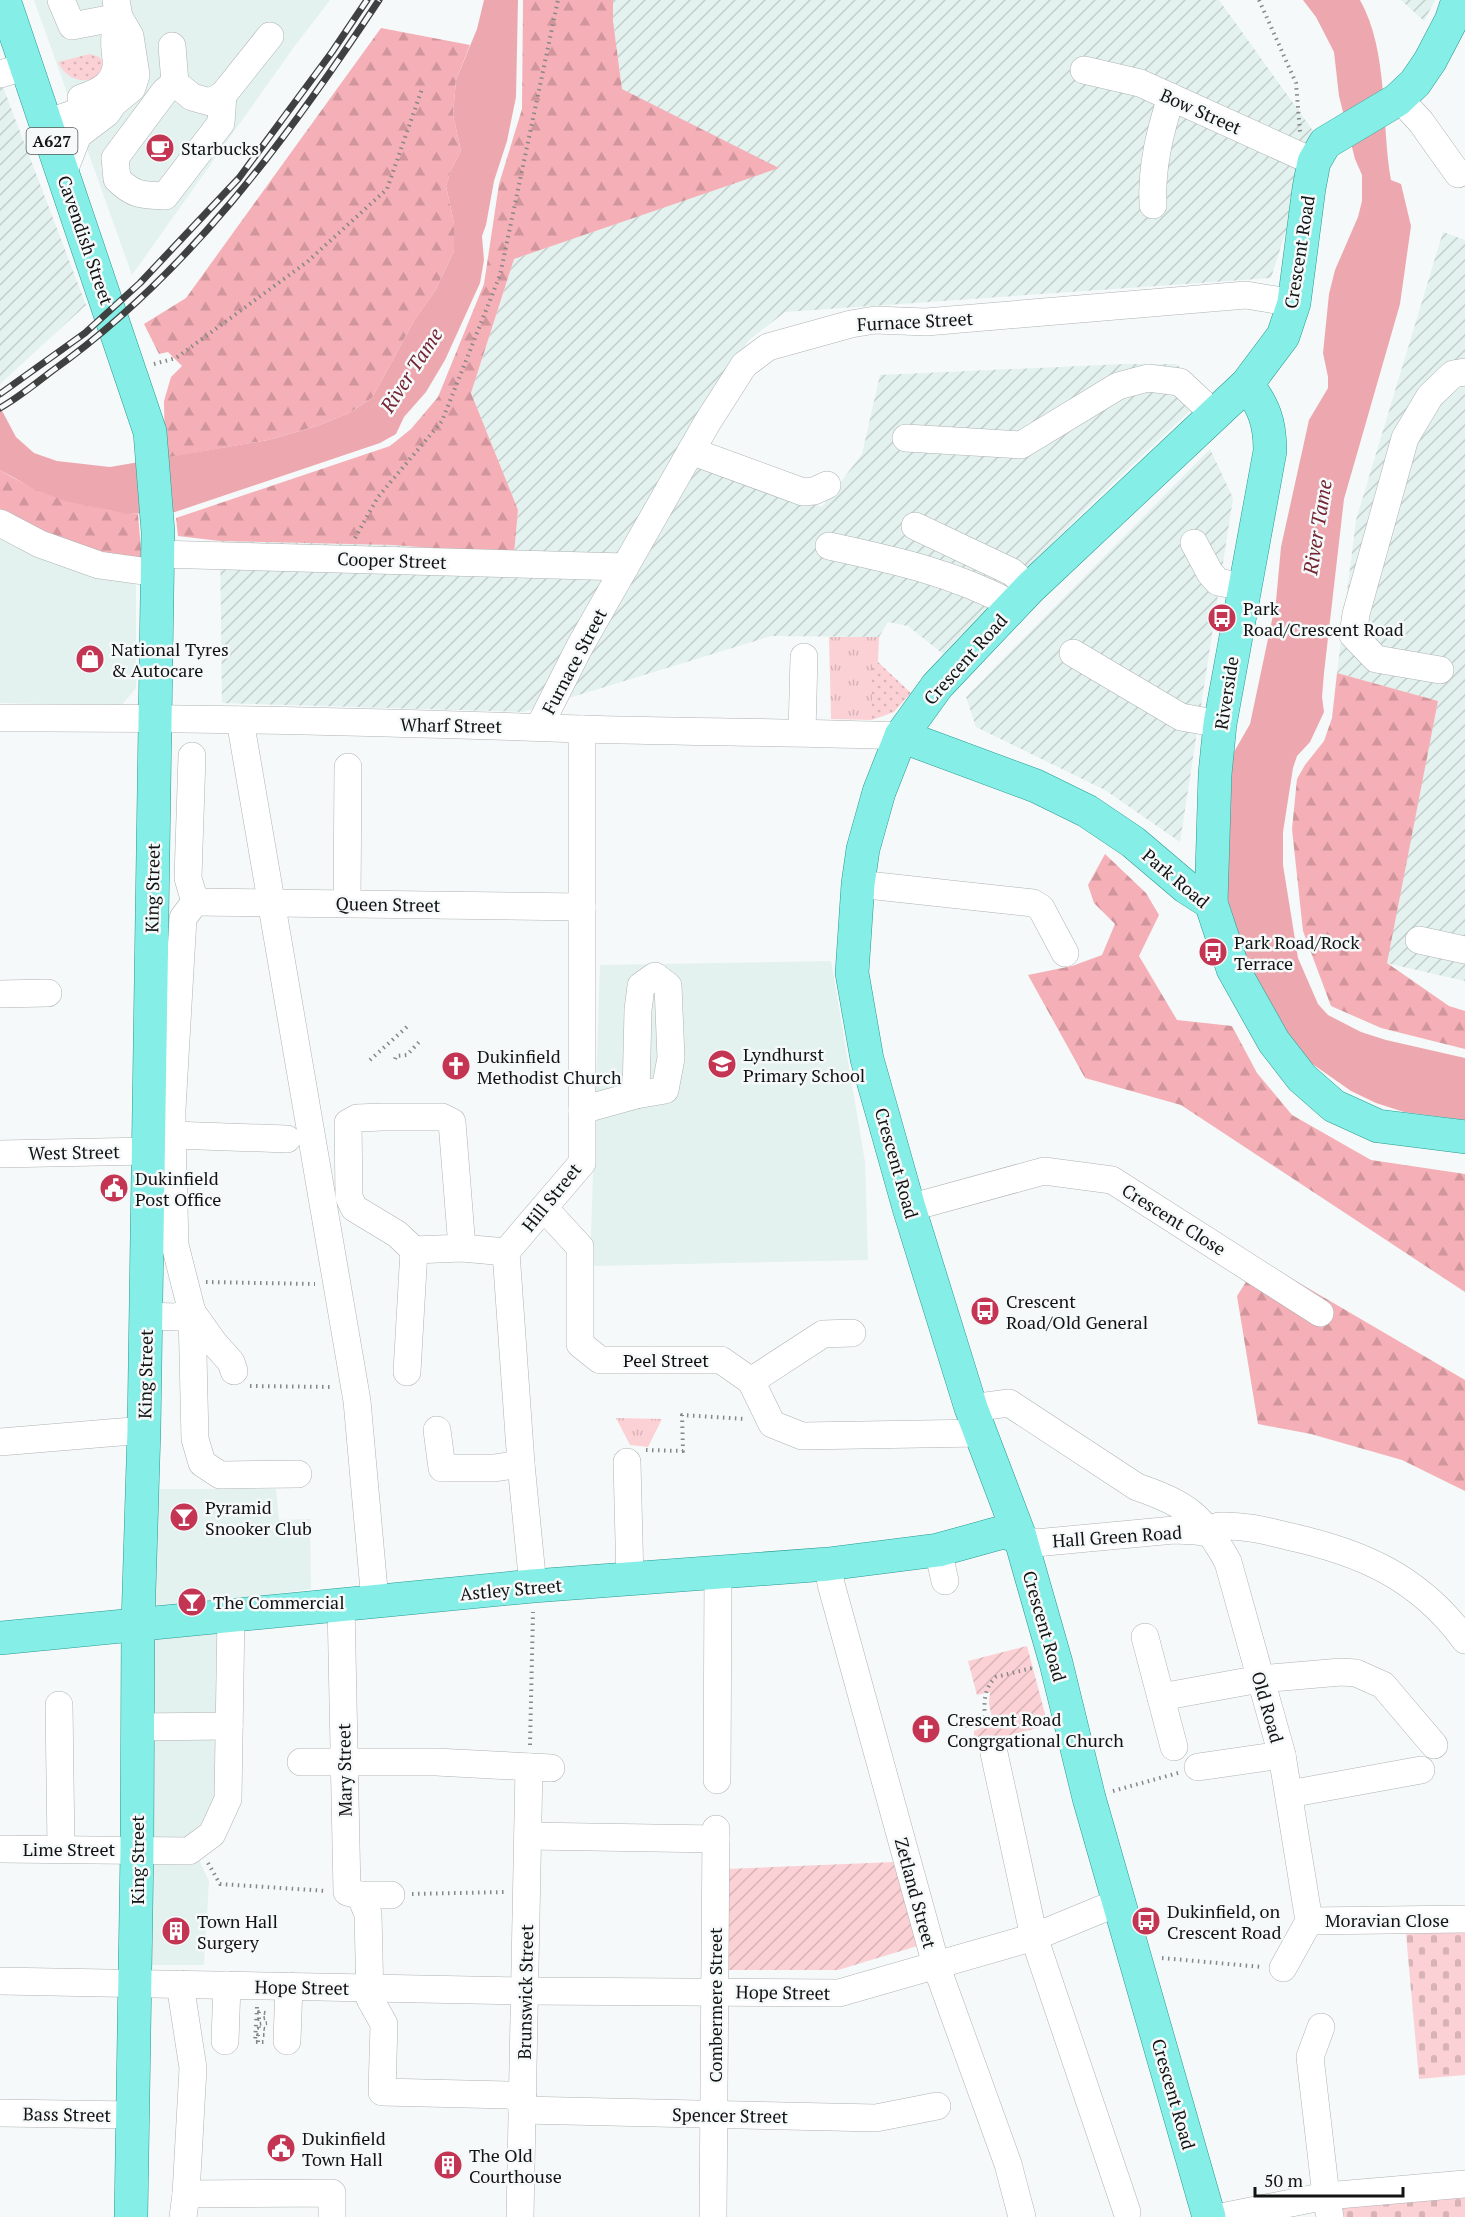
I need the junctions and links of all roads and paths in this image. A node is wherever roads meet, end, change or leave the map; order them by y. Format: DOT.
graph roads {
  1 [pos="4,0"];
  2 [pos="61,0"];
  3 [pos="558,0"];
  4 [pos="1259,0"];
  5 [pos="1450,4"];
  6 [pos="117,9"];
  7 [pos="270,36"];
  8 [pos="172,46"];
  9 [pos="13,70"];
  10 [pos="1084,70"];
  11 [pos="175,83"];
  12 [pos="422,89"];
  13 [pos="223,95"];
  14 [pos="1171,97"];
  15 [pos="1398,99"];
  16 [pos="115,102"];
  17 [pos="43,113"];
  18 [pos="1308,159"];
  19 [pos="63,173"];
  20 [pos="1458,174"];
  21 [pos="1145,205"];
  22 [pos="1294,303"];
  23 [pos="1465,372"];
  24 [pos="132,374"];
  25 [pos="1247,384"];
  26 [pos="1214,414"];
  27 [pos="906,438"];
  28 [pos="691,451"];
  29 [pos="827,485"];
  30 [pos="0,523"];
  31 [pos="915,526"];
  32 [pos="1194,543"];
  33 [pos="829,546"];
  34 [pos="158,553"];
  35 [pos="343,559"];
  36 [pos="625,567"];
  37 [pos="1244,587"];
  38 [pos="1021,596"];
  39 [pos="1073,653"];
  40 [pos="804,657"];
  41 [pos="1440,670"];
  42 [pos="154,717"];
  43 [pos="0,718"];
  44 [pos="240,720"];
  45 [pos="1220,724"];
  46 [pos="538,727"];
  47 [pos="582,729"];
  48 [pos="802,732"];
  49 [pos="902,736"];
  50 [pos="192,756"];
  51 [pos="348,767"];
  52 [pos="858,884"];
  53 [pos="195,902"];
  54 [pos="271,902"];
  55 [pos="347,903"];
  56 [pos="1211,903"];
  57 [pos="582,907"];
  58 [pos="1419,940"];
  59 [pos="1465,950"];
  60 [pos="1065,953"];
  61 [pos="48,993"];
  62 [pos="0,994"];
  63 [pos="410,1024"];
  64 [pos="420,1041"];
  65 [pos="395,1059"];
  66 [pos="370,1060"];
  67 [pos="636,1095"];
  68 [pos="582,1110"];
  69 [pos="1465,1137"];
  70 [pos="287,1138"];
  71 [pos="160,1143"];
  72 [pos="0,1154"];
  73 [pos="544,1208"];
  74 [pos="909,1208"];
  75 [pos="462,1248"];
  76 [pos="414,1250"];
  77 [pos="506,1252"];
  78 [pos="184,1281"];
  79 [pos="337,1284"];
  80 [pos="192,1312"];
  81 [pos="1320,1312"];
  82 [pos="146,1316"];
  83 [pos="852,1333"];
  84 [pos="407,1371"];
  85 [pos="238,1378"];
  86 [pos="751,1381"];
  87 [pos="355,1388"];
  88 [pos="766,1411"];
  89 [pos="976,1420"];
  90 [pos="144,1430"];
  91 [pos="437,1430"];
  92 [pos="0,1442"];
  93 [pos="627,1462"];
  94 [pos="521,1464"];
  95 [pos="297,1474"];
  96 [pos="1137,1487"];
  97 [pos="1213,1534"];
  98 [pos="1126,1535"];
  99 [pos="1020,1537"];
  100 [pos="938,1550"];
  101 [pos="828,1564"];
  102 [pos="718,1573"];
  103 [pos="630,1580"];
  104 [pos="945,1581"];
  105 [pos="533,1586"];
  106 [pos="375,1601"];
  107 [pos="341,1604"];
  108 [pos="231,1616"];
  109 [pos="138,1623"];
  110 [pos="1145,1637"];
  111 [pos="0,1638"];
  112 [pos="1465,1640"];
  113 [pos="1056,1663"];
  114 [pos="1260,1679"];
  115 [pos="1161,1697"];
  116 [pos="59,1705"];
  117 [pos="229,1726"];
  118 [pos="965,1726"];
  119 [pos="137,1727"];
  120 [pos="1434,1745"];
  121 [pos="1174,1747"];
  122 [pos="994,1753"];
  123 [pos="1282,1755"];
  124 [pos="343,1761"];
  125 [pos="301,1762"];
  126 [pos="1198,1767"];
  127 [pos="540,1768"];
  128 [pos="1421,1770"];
  129 [pos="717,1780"];
  130 [pos="1289,1794"];
  131 [pos="1089,1798"];
  132 [pos="528,1836"];
  133 [pos="198,1845"];
  134 [pos="0,1849"];
  135 [pos="61,1849"];
  136 [pos="137,1849"];
  137 [pos="345,1892"];
  138 [pos="527,1892"];
  139 [pos="391,1895"];
  140 [pos="1119,1902"];
  141 [pos="1465,1919"];
  142 [pos="1309,1921"];
  143 [pos="1034,1936"];
  144 [pos="1135,1956"];
  145 [pos="936,1965"];
  146 [pos="1283,1968"];
  147 [pos="0,1981"];
  148 [pos="136,1983"];
  149 [pos="180,1984"];
  150 [pos="227,1985"];
  151 [pos="289,1986"];
  152 [pos="370,1988"];
  153 [pos="525,1991"];
  154 [pos="715,1991"];
  155 [pos="257,2002"];
  156 [pos="1321,2027"];
  157 [pos="287,2041"];
  158 [pos="225,2042"];
  159 [pos="255,2042"];
  160 [pos="522,2104"];
  161 [pos="937,2106"];
  162 [pos="0,2113"];
  163 [pos="134,2115"];
  164 [pos="714,2115"];
  165 [pos="1465,2184"];
  166 [pos="185,2205"];
  167 [pos="1328,2207"];
  168 [pos="1127,2212"];
  169 [pos="131,2217"];
  170 [pos="332,2217"];
  171 [pos="520,2217"];
  172 [pos="713,2217"];
  173 [pos="1022,2217"];
  174 [pos="1209,2217"];
  175 [pos="1221,2217"];
  1 -- 9 [label="main road, Cavendish Street / A627"];
  2 -- 6 [label="street"];
  3 -- 35 [label="path"];
  4 -- 18 [label="path"];
  5 -- 15 [label="main road"];
  6 -- 16 [label="street"];
  6 -- 17 [label="street"];
  7 -- 13 [label="street"];
  8 -- 11 [label="street"];
  9 -- 17 [label="main road, Cavendish Street / A627"];
  10 -- 14 [label="street, Bow Street"];
  11 -- 13 [label="street"];
  11 -- 13 [label="street"];
  12 -- 24 [label="path"];
  14 -- 18 [label="street, Bow Street"];
  14 -- 21 [label="street"];
  15 -- 18 [label="main road"];
  15 -- 20 [label="street"];
  16 -- 17 [label="street"];
  16 -- 19 [label="street"];
  17 -- 19 [label="main road, Cavendish Street / A627"];
  18 -- 22 [label="main road, Crescent Road"];
  19 -- 24 [label="main road, Cavendish Street / A627"];
  22 -- 25 [label="main road, Crescent Road"];
  22 -- 28 [label="street, Furnace Street"];
  23 -- 41 [label="street"];
  24 -- 34 [label="main road, A627"];
  25 -- 26 [label="main road, Crescent Road"];
  25 -- 37 [label="main road, Riverside"];
  26 -- 27 [label="street"];
  26 -- 38 [label="main road, Crescent Road"];
  28 -- 29 [label="street"];
  28 -- 36 [label="street, Furnace Street"];
  30 -- 34 [label="street, Cooper Street"];
  31 -- 38 [label="street"];
  32 -- 37 [label="street"];
  33 -- 38 [label="street"];
  34 -- 35 [label="street, Cooper Street"];
  34 -- 42 [label="main road, King Street / A627"];
  35 -- 36 [label="street, Cooper Street"];
  36 -- 46 [label="street, Furnace Street"];
  37 -- 45 [label="main road, Riverside"];
  38 -- 49 [label="main road, Crescent Road"];
  39 -- 45 [label="street"];
  40 -- 48 [label="street"];
  42 -- 43 [label="street, Wharf Street"];
  42 -- 44 [label="street, Wharf Street"];
  42 -- 71 [label="main road, King Street / A627"];
  44 -- 46 [label="street, Wharf Street"];
  44 -- 54 [label="street"];
  45 -- 56 [label="main road, Riverside"];
  46 -- 47 [label="street, Wharf Street"];
  47 -- 48 [label="street, Wharf Street"];
  47 -- 57 [label="street, Hill Street"];
  48 -- 49 [label="street, Wharf Street"];
  49 -- 52 [label="main road, Crescent Road"];
  49 -- 56 [label="main road, Park Road"];
  50 -- 53 [label="street"];
  51 -- 55 [label="street"];
  52 -- 60 [label="street"];
  52 -- 74 [label="main road, Crescent Road"];
  53 -- 54 [label="street, Queen Street"];
  53 -- 71 [label="street"];
  54 -- 55 [label="street, Queen Street"];
  54 -- 79 [label="street"];
  55 -- 57 [label="street, Queen Street"];
  56 -- 69 [label="main road, Park Road"];
  57 -- 68 [label="street, Hill Street"];
  58 -- 59 [label="street"];
  61 -- 62 [label="street"];
  63 -- 66 [label="path"];
  64 -- 65 [label="path"];
  67 -- 68 [label="street"];
  68 -- 73 [label="street, Hill Street"];
  70 -- 71 [label="street, West Street"];
  71 -- 72 [label="street, West Street"];
  71 -- 78 [label="street"];
  71 -- 82 [label="main road, King Street / A627"];
  73 -- 77 [label="street, Hill Street"];
  73 -- 86 [label="street, Peel Street"];
  74 -- 81 [label="street, Crescent Close"];
  74 -- 89 [label="main road, Crescent Road"];
  75 -- 76 [label="street"];
  75 -- 76 [label="street"];
  75 -- 77 [label="street"];
  76 -- 84 [label="street"];
  77 -- 94 [label="street"];
  78 -- 79 [label="path"];
  78 -- 80 [label="street"];
  79 -- 87 [label="street"];
  80 -- 82 [label="street"];
  80 -- 85 [label="street"];
  80 -- 95 [label="street"];
  82 -- 90 [label="main road, King Street / A627"];
  83 -- 86 [label="street"];
  85 -- 87 [label="path"];
  86 -- 88 [label="street, Peel Street"];
  87 -- 106 [label="street"];
  88 -- 89 [label="street, Peel Street"];
  88 -- 93 [label="path"];
  89 -- 96 [label="street, Old Road"];
  89 -- 99 [label="main road, Crescent Road"];
  90 -- 92 [label="street"];
  90 -- 109 [label="main road, King Street / A627"];
  91 -- 94 [label="street"];
  93 -- 103 [label="street"];
  94 -- 105 [label="street"];
  96 -- 97 [label="street, Old Road"];
  96 -- 98 [label="street"];
  97 -- 98 [label="street, Hall Green Road"];
  97 -- 112 [label="street, Hall Green Road"];
  97 -- 114 [label="street, Old Road"];
  98 -- 99 [label="street, Hall Green Road"];
  99 -- 100 [label="main road, Astley Street"];
  99 -- 113 [label="main road, Crescent Road"];
  100 -- 101 [label="main road, Astley Street"];
  100 -- 104 [label="street"];
  101 -- 102 [label="main road, Astley Street"];
  101 -- 145 [label="street, Zetland Street"];
  102 -- 103 [label="main road, Astley Street"];
  102 -- 129 [label="street"];
  103 -- 105 [label="main road, Astley Street"];
  105 -- 106 [label="main road, Astley Street"];
  105 -- 127 [label="path"];
  106 -- 107 [label="main road, Astley Street"];
  107 -- 108 [label="main road, Astley Street"];
  107 -- 124 [label="street, Mary Street"];
  108 -- 109 [label="main road, Astley Street"];
  108 -- 117 [label="street"];
  109 -- 111 [label="main road, Astley Street"];
  109 -- 119 [label="main road, King Street / A627"];
  110 -- 115 [label="street"];
  113 -- 118 [label="path"];
  113 -- 131 [label="main road, Crescent Road"];
  114 -- 115 [label="street"];
  114 -- 120 [label="street"];
  114 -- 123 [label="street, Old Road"];
  115 -- 121 [label="street"];
  116 -- 135 [label="street"];
  117 -- 119 [label="street"];
  117 -- 133 [label="street"];
  119 -- 136 [label="main road, King Street / A627"];
  122 -- 143 [label="street"];
  123 -- 126 [label="street"];
  123 -- 130 [label="street, Old Road"];
  124 -- 125 [label="street"];
  124 -- 127 [label="street"];
  124 -- 137 [label="street, Mary Street"];
  126 -- 131 [label="path"];
  127 -- 132 [label="street, Brunswick Street"];
  128 -- 130 [label="street"];
  130 -- 142 [label="street, Old Road"];
  131 -- 140 [label="main road, Crescent Road"];
  132 -- 138 [label="street, Brunswick Street"];
  132 -- 154 [label="street, Combermere Street"];
  133 -- 136 [label="street, Lime Street"];
  133 -- 137 [label="path"];
  134 -- 135 [label="street, Lime Street"];
  135 -- 136 [label="street, Lime Street"];
  136 -- 148 [label="main road, King Street / A627"];
  137 -- 139 [label="street"];
  137 -- 152 [label="street, Mary Street"];
  138 -- 139 [label="path"];
  138 -- 153 [label="street, Brunswick Street"];
  140 -- 143 [label="street, Hope Street"];
  140 -- 144 [label="main road, Crescent Road"];
  141 -- 142 [label="street, Moravian Close"];
  142 -- 146 [label="street"];
  143 -- 145 [label="street, Hope Street"];
  143 -- 168 [label="street"];
  144 -- 146 [label="path"];
  144 -- 174 [label="main road, Crescent Road"];
  145 -- 154 [label="street, Hope Street"];
  145 -- 173 [label="street, Zetland Street"];
  147 -- 148 [label="street, Hope Street"];
  148 -- 149 [label="street, Hope Street"];
  148 -- 163 [label="main road, King Street / A627"];
  149 -- 150 [label="street, Hope Street"];
  149 -- 166 [label="street"];
  150 -- 151 [label="street, Hope Street"];
  150 -- 158 [label="street"];
  151 -- 152 [label="street, Hope Street"];
  151 -- 157 [label="street"];
  152 -- 153 [label="street, Hope Street"];
  152 -- 160 [label="street, Spencer Street"];
  153 -- 154 [label="street, Hope Street"];
  153 -- 160 [label="street, Brunswick Street"];
  154 -- 164 [label="street, Combermere Street"];
  155 -- 159 [label="path"];
  156 -- 167 [label="street"];
  160 -- 164 [label="street, Spencer Street"];
  160 -- 171 [label="street, Brunswick Street"];
  161 -- 164 [label="street, Spencer Street"];
  162 -- 163 [label="street, Bass Street"];
  163 -- 169 [label="main road, King Street / A627"];
  164 -- 172 [label="street, Combermere Street"];
  165 -- 167 [label="street"];
  166 -- 170 [label="street"];
  167 -- 175 [label="street"];
}
